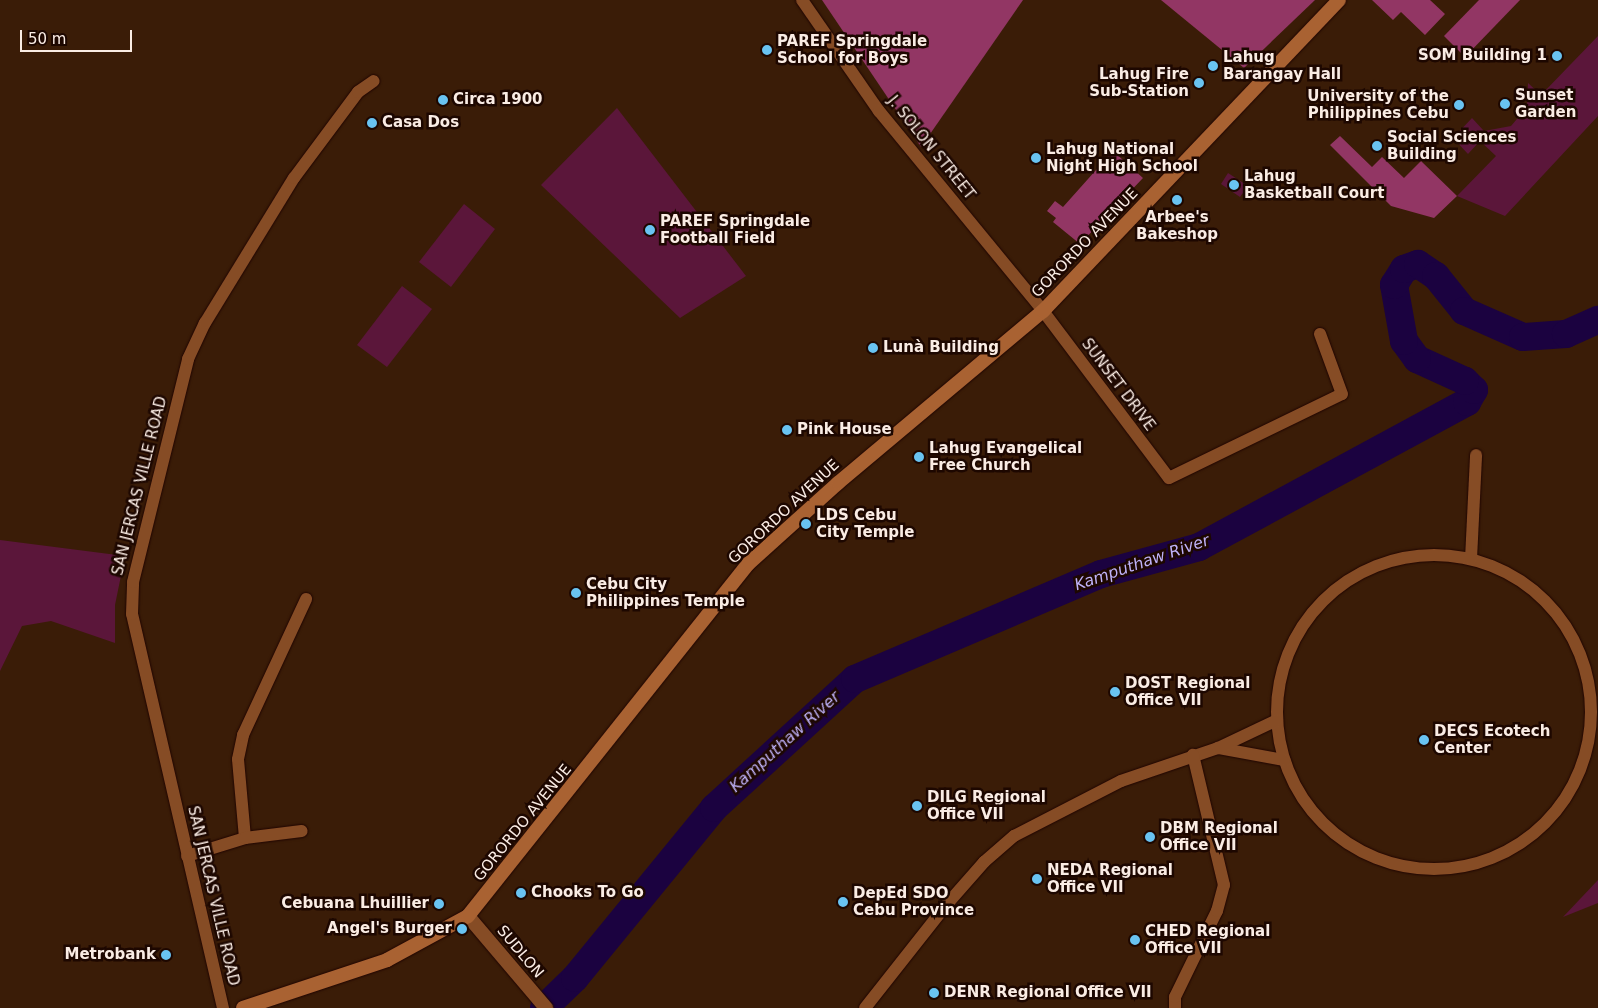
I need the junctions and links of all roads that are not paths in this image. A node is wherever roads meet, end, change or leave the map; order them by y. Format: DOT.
graph roads {
  1 [pos="802,0"];
  2 [pos="1339,0"];
  3 [pos="374,81"];
  4 [pos="1043,311"];
  5 [pos="1320,334"];
  6 [pos="1476,455"];
  7 [pos="1471,559"];
  8 [pos="306,599"];
  9 [pos="1277,720"];
  10 [pos="1218,748"];
  11 [pos="1193,755"];
  12 [pos="1284,760"];
  13 [pos="302,831"];
  14 [pos="245,838"];
  15 [pos="187,856"];
  16 [pos="468,916"];
  17 [pos="223,1008"];
  18 [pos="243,1008"];
  19 [pos="546,1008"];
  20 [pos="865,1008"];
  21 [pos="1175,1008"];
  1 -- 4 [label="street, J. SOLON STREET"];
  2 -- 4 [label="main road, GORORDO AVENUE"];
  3 -- 15 [label="street, SAN JERCAS VILLE ROAD"];
  4 -- 5 [label="street, SUNSET DRIVE"];
  4 -- 16 [label="main road, GORORDO AVENUE"];
  6 -- 7 [label="street"];
  7 -- 9 [label="street"];
  7 -- 12 [label="street"];
  8 -- 14 [label="street"];
  9 -- 10 [label="street"];
  9 -- 12 [label="street"];
  10 -- 11 [label="street"];
  10 -- 12 [label="street"];
  11 -- 20 [label="street"];
  11 -- 21 [label="street"];
  13 -- 14 [label="street"];
  14 -- 15 [label="street"];
  15 -- 17 [label="street, SAN JERCAS VILLE ROAD"];
  16 -- 18 [label="main road, GORORDO AVENUE"];
  16 -- 19 [label="street, SUDLON"];
}
